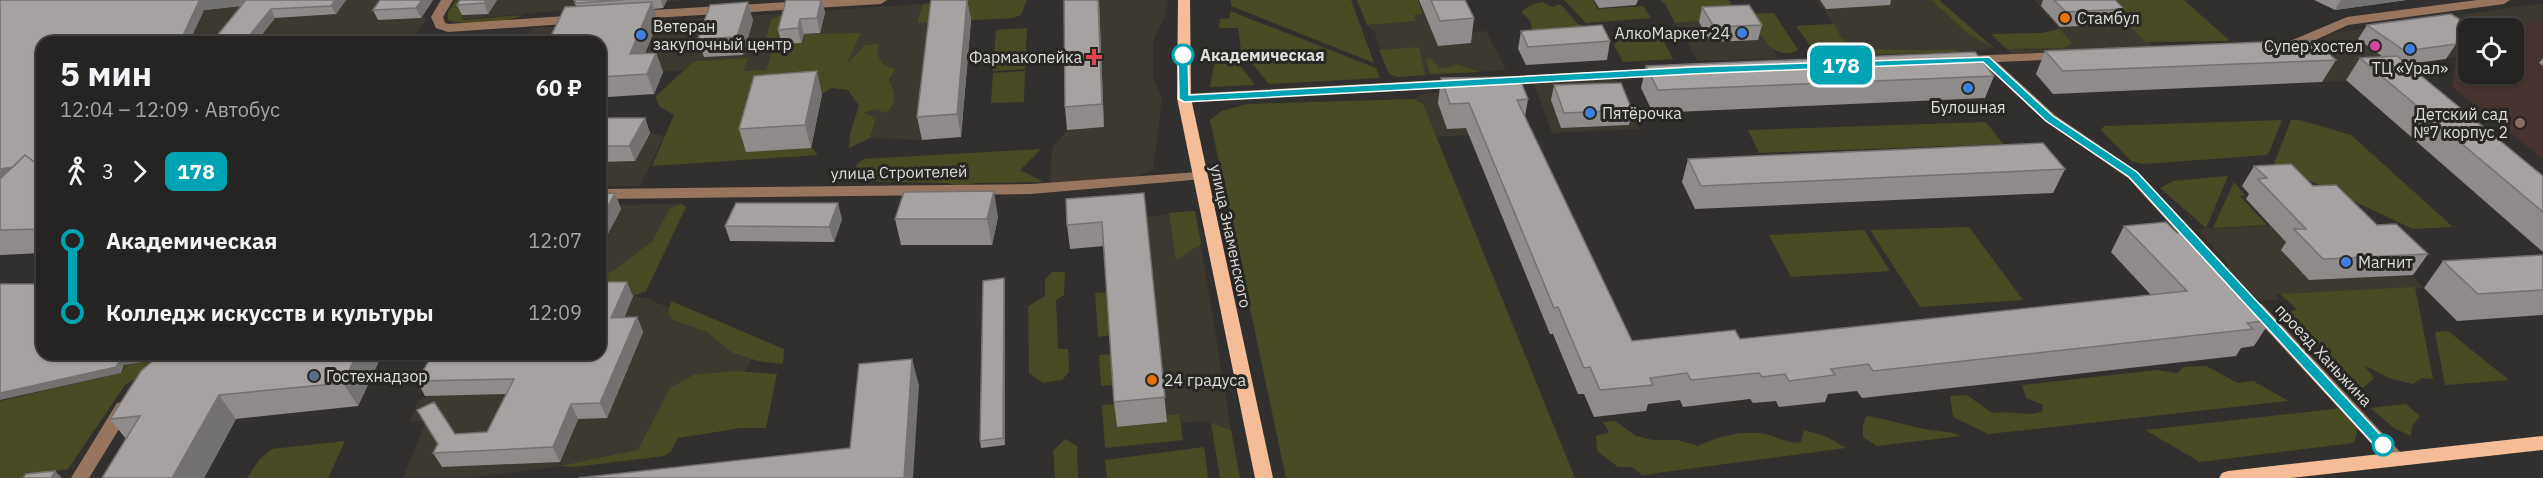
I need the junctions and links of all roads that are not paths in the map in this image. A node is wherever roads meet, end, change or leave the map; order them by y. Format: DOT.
graph roads {
  1 [pos="447,0"];
  2 [pos="881,0"];
  3 [pos="1184,0"];
  4 [pos="2504,0"];
  5 [pos="628,16"];
  6 [pos="593,18"];
  7 [pos="2278,45"];
  8 [pos="2081,55"];
  9 [pos="1986,59"];
  10 [pos="1951,60"];
  11 [pos="1682,71"];
  12 [pos="1184,99"];
  13 [pos="1198,176"];
  14 [pos="606,194"];
  15 [pos="2226,275"];
  16 [pos="2249,300"];
  17 [pos="131,396"];
  18 [pos="2543,443"];
  19 [pos="2396,459"];
  20 [pos="80,478"];
  21 [pos="1264,478"];
  22 [pos="2228,478"];
  1 -- 6 [label="street"];
  2 -- 5 [label="street"];
  3 -- 12 [label="main road, улица Знаменского"];
  4 -- 7 [label="street"];
  8 -- 9 [label="street"];
  9 -- 10 [label="street"];
  9 -- 15 [label="street"];
  11 -- 12 [label="street"];
  12 -- 13 [label="main road, улица Знаменского"];
  13 -- 14 [label="street, улица Строителей"];
  13 -- 21 [label="main road, улица Знаменского"];
  16 -- 19 [label="street, проезд Ханьжина"];
  17 -- 20 [label="street"];
  18 -- 19 [label="main road"];
  19 -- 22 [label="main road"];
}
